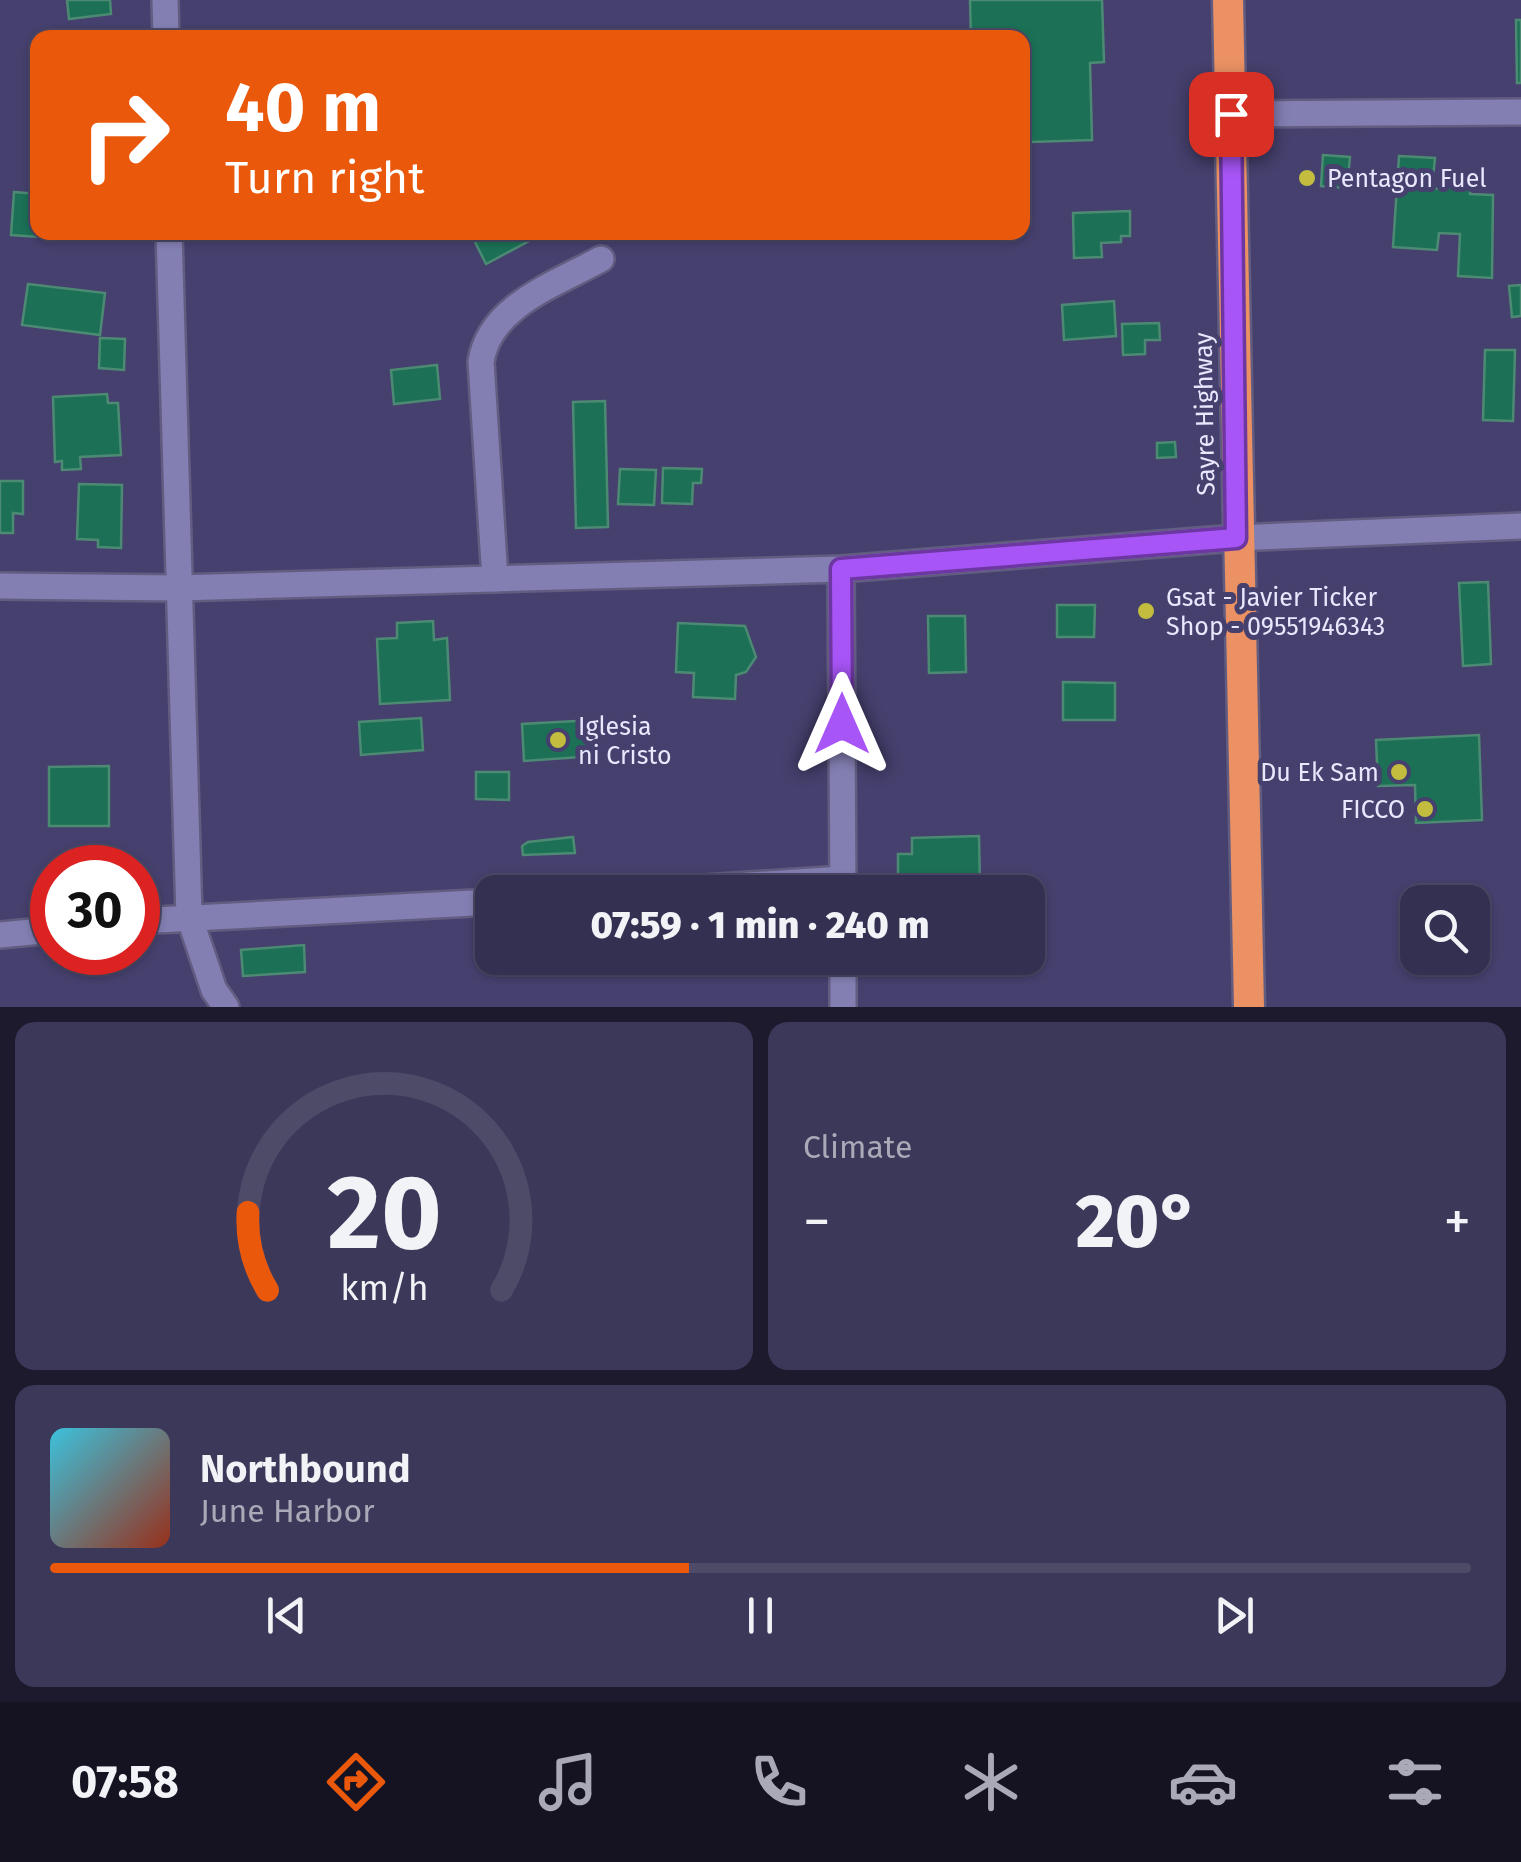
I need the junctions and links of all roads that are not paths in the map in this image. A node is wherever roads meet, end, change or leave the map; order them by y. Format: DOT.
graph roads {
  1 [pos="165,0"];
  2 [pos="1228,0"];
  3 [pos="166,30"];
  4 [pos="1521,112"];
  5 [pos="1231,114"];
  6 [pos="169,240"];
  7 [pos="600,258"];
  8 [pos="1521,526"];
  9 [pos="1236,538"];
  10 [pos="841,569"];
  11 [pos="495,579"];
  12 [pos="0,586"];
  13 [pos="177,588"];
  14 [pos="843,875"];
  15 [pos="475,903"];
  16 [pos="189,916"];
  17 [pos="160,919"];
  18 [pos="30,932"];
  19 [pos="0,935"];
  20 [pos="843,975"];
  21 [pos="226,1007"];
  22 [pos="843,1007"];
  23 [pos="1249,1007"];
  1 -- 3 [label="street"];
  2 -- 5 [label="highway, Sayre Highway"];
  4 -- 5 [label="street"];
  5 -- 9 [label="highway, Sayre Highway"];
  6 -- 13 [label="street"];
  7 -- 11 [label="street"];
  8 -- 9 [label="street"];
  9 -- 10 [label="street"];
  9 -- 23 [label="highway, Sayre Highway"];
  10 -- 11 [label="street"];
  10 -- 14 [label="street"];
  11 -- 13 [label="street"];
  12 -- 13 [label="street"];
  13 -- 16 [label="street"];
  15 -- 16 [label="street"];
  16 -- 17 [label="street"];
  16 -- 21 [label="street"];
  18 -- 19 [label="street"];
  20 -- 22 [label="street"];
}
